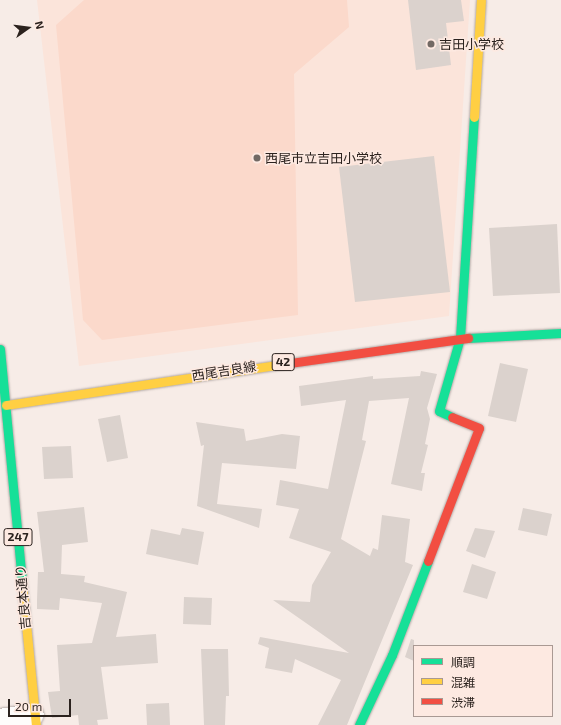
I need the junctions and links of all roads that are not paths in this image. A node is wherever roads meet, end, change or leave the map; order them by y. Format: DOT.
graph roads {
  1 [pos="481,0"];
  2 [pos="561,333"];
  3 [pos="460,338"];
  4 [pos="0,349"];
  5 [pos="3,406"];
  6 [pos="0,720"];
  7 [pos="35,720"];
  8 [pos="359,725"];
  1 -- 3 [label="main road"];
  2 -- 3 [label="main road, 西尾吉良線 / 42"];
  3 -- 5 [label="main road, 西尾吉良線 / 42"];
  3 -- 8 [label="main road"];
  4 -- 5 [label="main road, 吉良本通り / 247"];
  5 -- 7 [label="main road, 吉良本通り / 247"];
  6 -- 7 [label="street"];
}
